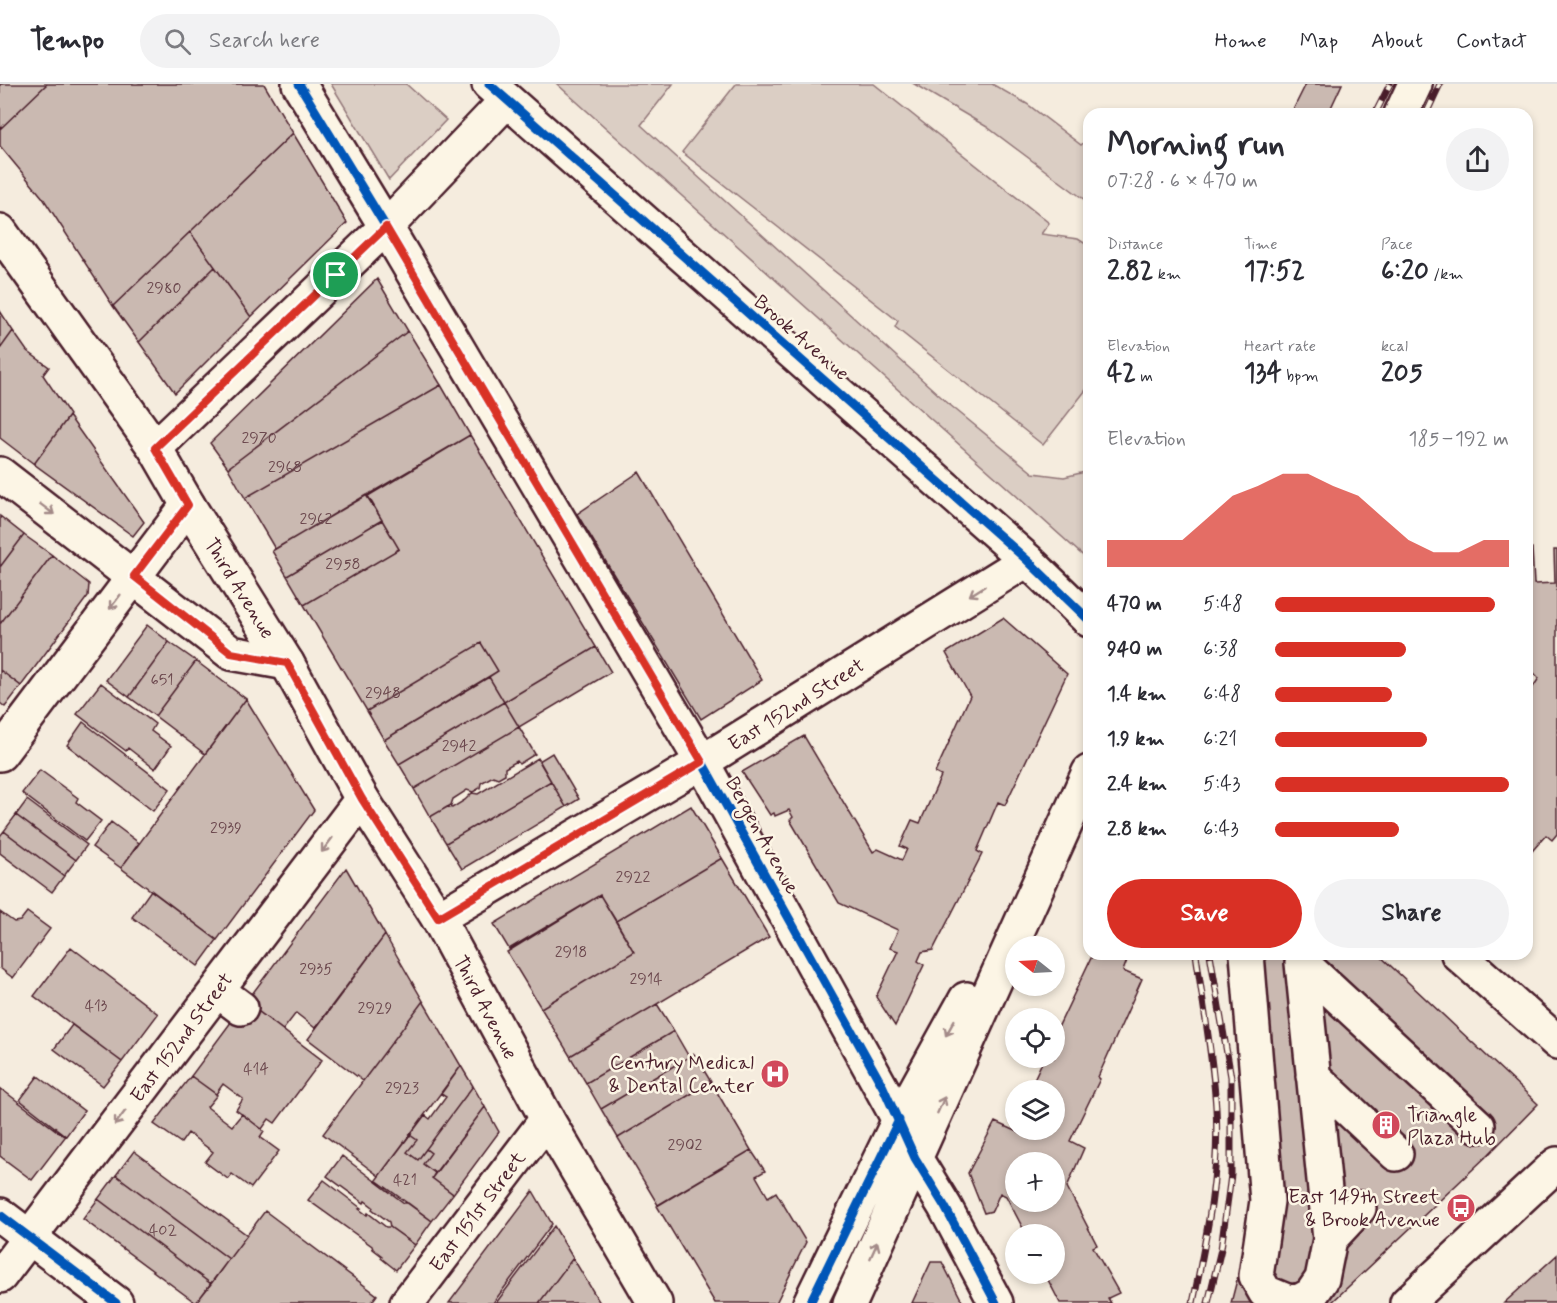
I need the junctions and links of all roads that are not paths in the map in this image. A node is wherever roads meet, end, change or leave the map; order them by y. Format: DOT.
graph roads {
  1 [pos="299,84"];
  2 [pos="1415,84"];
  3 [pos="498,92"];
  4 [pos="1404,108"];
  5 [pos="386,227"];
  6 [pos="3,243"];
  7 [pos="155,448"];
  8 [pos="0,474"];
  9 [pos="188,505"];
  10 [pos="1027,560"];
  11 [pos="134,576"];
  12 [pos="1083,614"];
  13 [pos="287,663"];
  14 [pos="0,754"];
  15 [pos="702,762"];
  16 [pos="1083,784"];
  17 [pos="362,799"];
  18 [pos="1070,811"];
  19 [pos="438,918"];
  20 [pos="1247,960"];
  21 [pos="1465,960"];
  22 [pos="1557,1042"];
  23 [pos="1313,1076"];
  24 [pos="547,1119"];
  25 [pos="899,1120"];
  26 [pos="1478,1126"];
  27 [pos="1396,1154"];
  28 [pos="915,1158"];
  29 [pos="1557,1164"];
  30 [pos="1359,1208"];
  31 [pos="0,1215"];
  32 [pos="29,1237"];
  33 [pos="1330,1239"];
  34 [pos="0,1276"];
  35 [pos="116,1303"];
  36 [pos="407,1303"];
  37 [pos="655,1303"];
  38 [pos="810,1303"];
  39 [pos="850,1303"];
  40 [pos="996,1303"];
  41 [pos="1407,1303"];
  1 -- 5 [label="street, Bergen Avenue"];
  2 -- 4 [label="street"];
  3 -- 5 [label="street"];
  3 -- 10 [label="street, Brook Avenue"];
  5 -- 7 [label="street"];
  5 -- 15 [label="street, Bergen Avenue"];
  6 -- 7 [label="street, Third Avenue"];
  7 -- 9 [label="street, Third Avenue"];
  8 -- 11 [label="street, one-way"];
  9 -- 11 [label="street"];
  9 -- 13 [label="street, Third Avenue"];
  10 -- 12 [label="street, Brook Avenue"];
  10 -- 15 [label="street, East 152nd Street, one-way"];
  11 -- 13 [label="street"];
  11 -- 14 [label="street, one-way"];
  13 -- 17 [label="street, Third Avenue"];
  15 -- 19 [label="street, East 152nd Street"];
  15 -- 25 [label="street, Bergen Avenue"];
  16 -- 18 [label="street"];
  17 -- 19 [label="street, Third Avenue"];
  17 -- 32 [label="street, East 152nd Street, one-way"];
  18 -- 25 [label="street, one-way"];
  28 -- 18 [label="street, one-way"];
  19 -- 24 [label="street, Third Avenue"];
  20 -- 33 [label="street"];
  21 -- 22 [label="street"];
  23 -- 26 [label="street"];
  23 -- 27 [label="street"];
  23 -- 33 [label="street"];
  24 -- 36 [label="street, East 151st Street"];
  24 -- 37 [label="street, Third Avenue"];
  25 -- 28 [label="street, Bergen Avenue"];
  25 -- 38 [label="street"];
  39 -- 28 [label="street, one-way"];
  28 -- 40 [label="street, Bergen Avenue"];
  29 -- 41 [label="street"];
  30 -- 33 [label="street"];
  31 -- 32 [label="street"];
  32 -- 34 [label="street, East 152nd Street"];
  32 -- 35 [label="street"];
}
